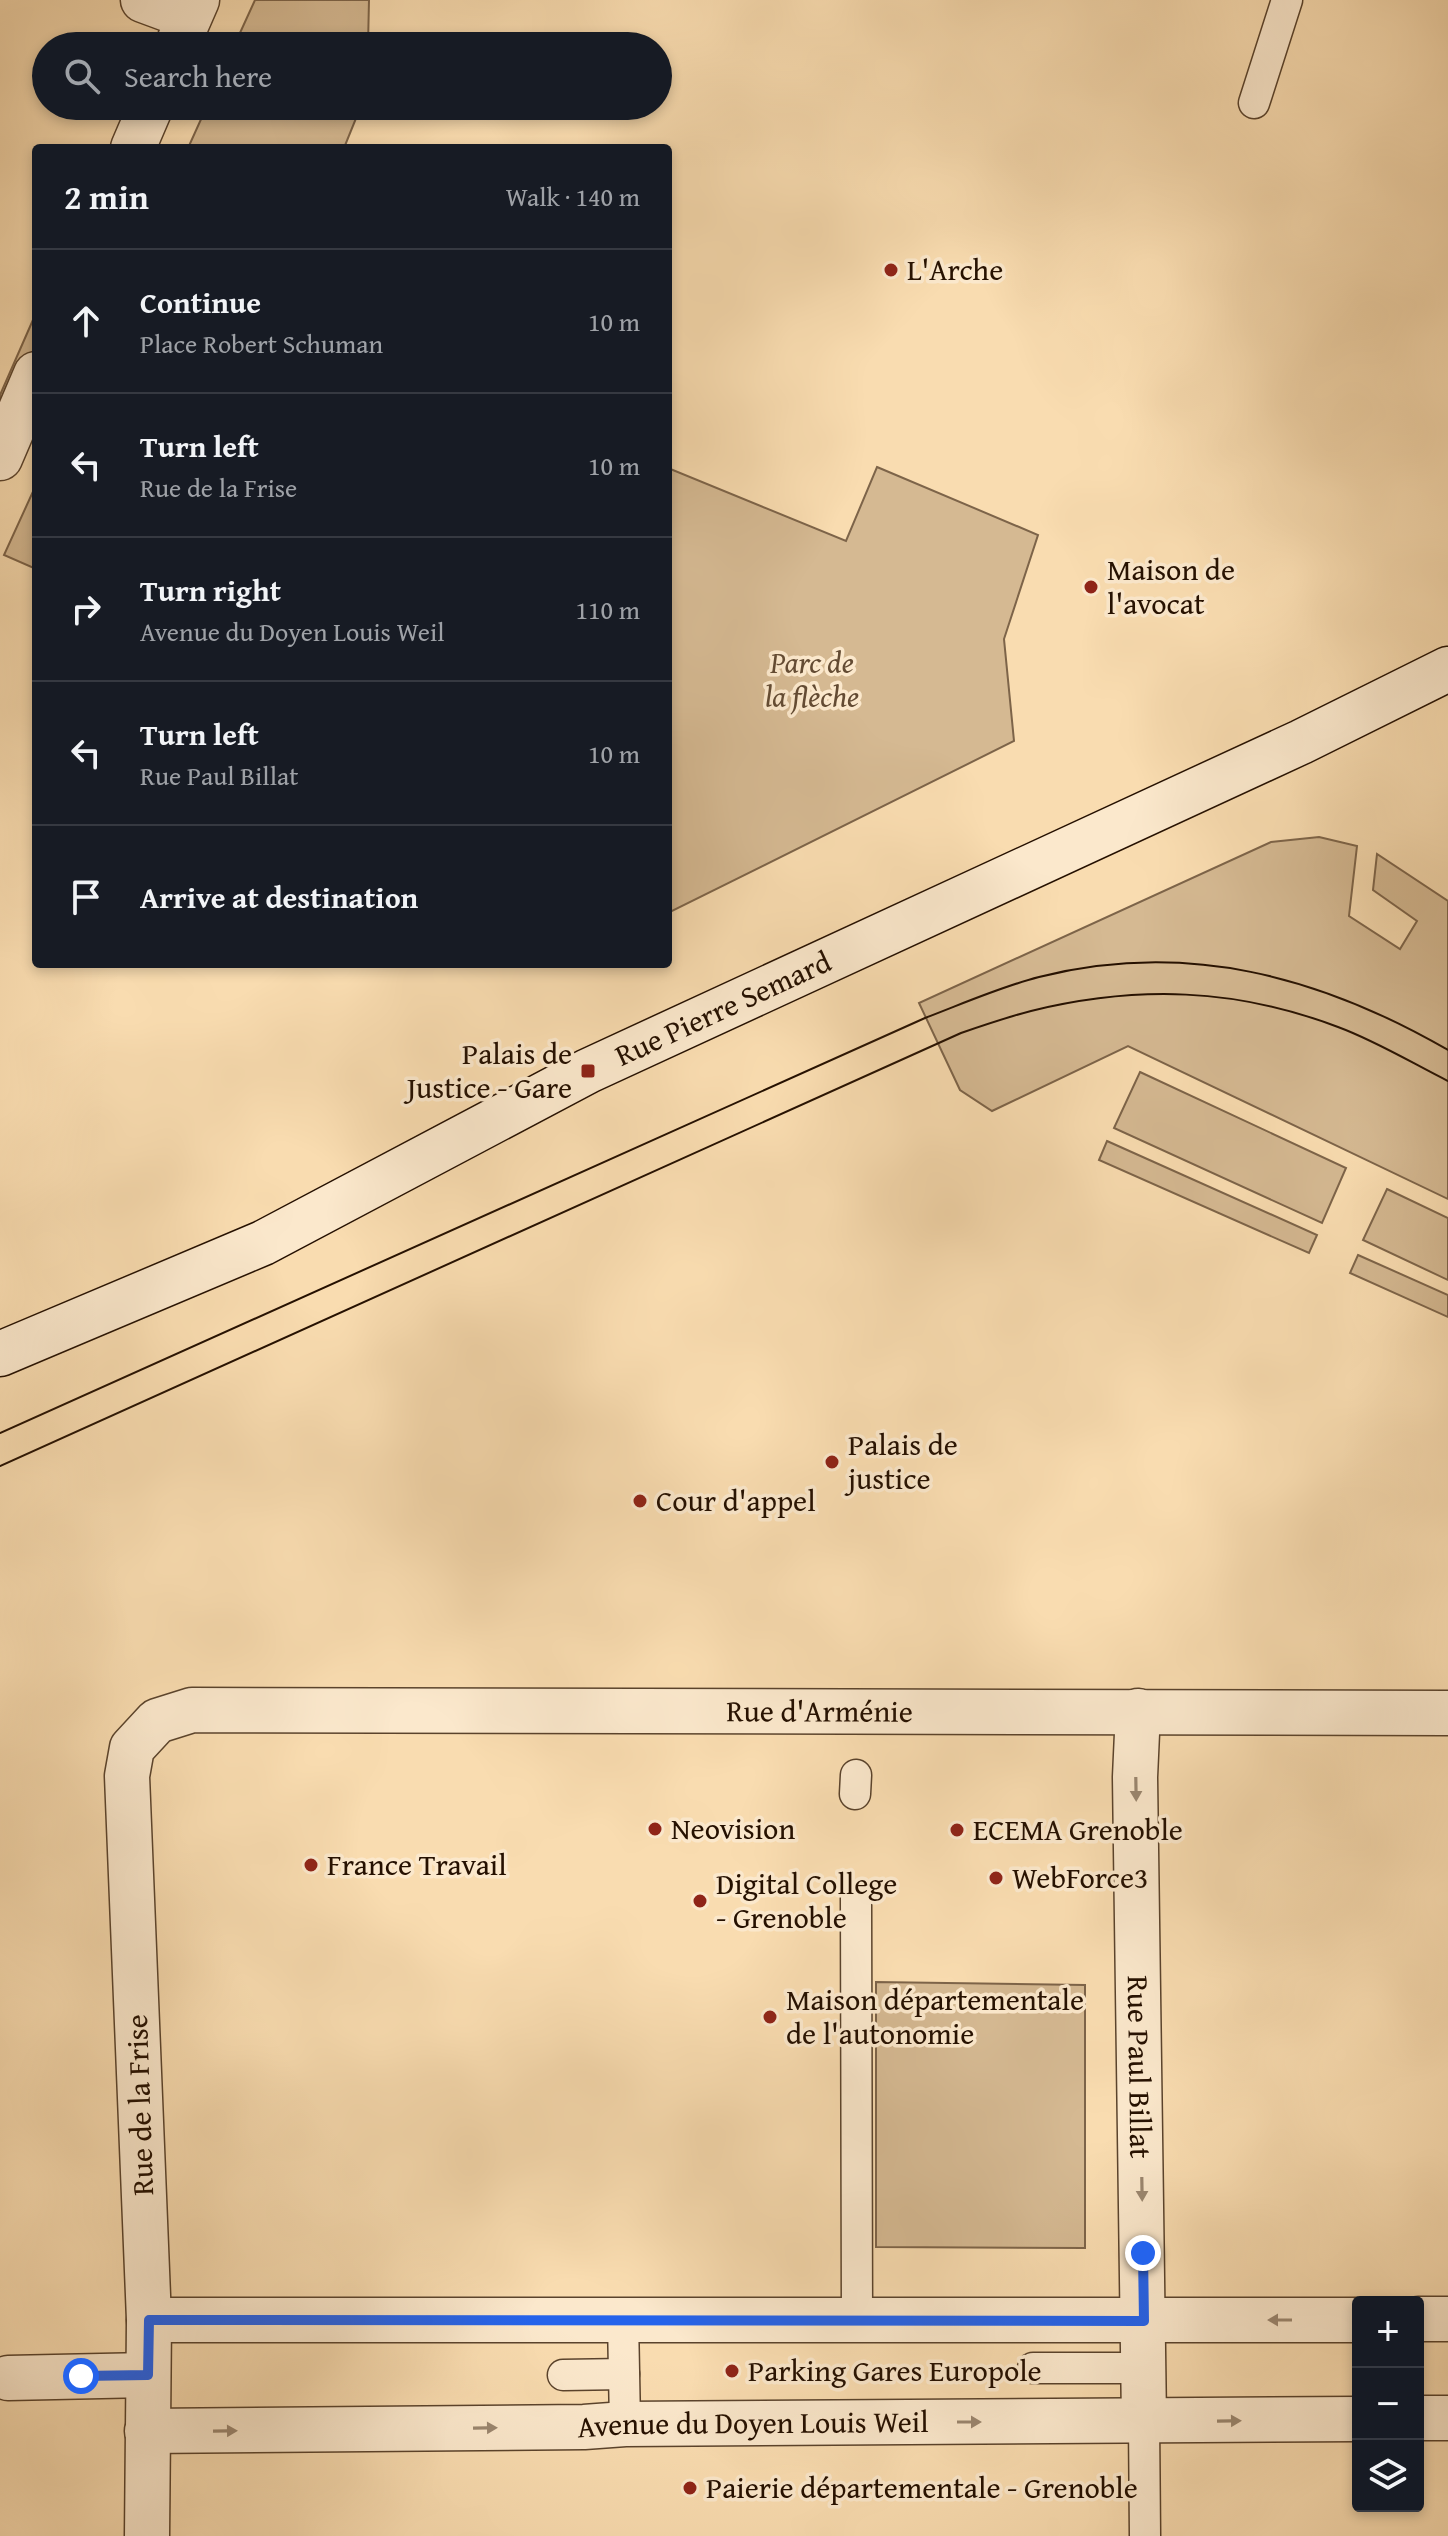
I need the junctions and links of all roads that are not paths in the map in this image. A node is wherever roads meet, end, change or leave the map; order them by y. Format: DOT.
graph roads {
  1 [pos="143,0"];
  2 [pos="1287,0"];
  3 [pos="188,21"];
  4 [pos="1254,103"];
  5 [pos="145,120"];
  6 [pos="135,144"];
  7 [pos="32,383"];
  8 [pos="0,458"];
  9 [pos="1448,669"];
  10 [pos="0,1354"];
  11 [pos="192,1710"];
  12 [pos="1138,1711"];
  13 [pos="1448,1713"];
  14 [pos="856,1898"];
  15 [pos="1424,2319"];
  16 [pos="1448,2319"];
  17 [pos="149,2320"];
  18 [pos="623,2320"];
  19 [pos="857,2320"];
  20 [pos="1352,2320"];
  21 [pos="1144,2321"];
  22 [pos="1033,2368"];
  23 [pos="1144,2368"];
  24 [pos="624,2374"];
  25 [pos="148,2375"];
  26 [pos="563,2375"];
  27 [pos="8,2378"];
  28 [pos="1424,2418"];
  29 [pos="1448,2418"];
  30 [pos="1352,2419"];
  31 [pos="1144,2421"];
  32 [pos="625,2424"];
  33 [pos="147,2431"];
  34 [pos="147,2536"];
  35 [pos="1145,2536"];
  1 -- 3 [label="street"];
  2 -- 4 [label="lane"];
  5 -- 6 [label="street"];
  7 -- 8 [label="street"];
  9 -- 10 [label="street, Rue Pierre Semard"];
  11 -- 12 [label="street, Rue d'Arménie"];
  11 -- 17 [label="street, Rue de la Frise"];
  12 -- 13 [label="street, Rue d'Arménie"];
  12 -- 21 [label="street, Rue Paul Billat, one-way"];
  14 -- 19 [label="lane"];
  15 -- 16 [label="street"];
  17 -- 18 [label="street"];
  17 -- 25 [label="street, Rue de la Frise"];
  18 -- 19 [label="street"];
  18 -- 24 [label="lane"];
  19 -- 21 [label="street"];
  20 -- 21 [label="street, one-way"];
  21 -- 23 [label="street, Rue Paul Billat"];
  22 -- 23 [label="lane"];
  23 -- 31 [label="street, Rue Paul Billat"];
  24 -- 26 [label="lane"];
  24 -- 32 [label="lane"];
  25 -- 27 [label="street"];
  25 -- 33 [label="street, Rue de la Frise"];
  28 -- 29 [label="street"];
  31 -- 30 [label="street, Avenue du Doyen Louis Weil, one-way"];
  32 -- 31 [label="street, Avenue du Doyen Louis Weil, one-way"];
  31 -- 35 [label="lane"];
  33 -- 32 [label="street, Avenue du Doyen Louis Weil, one-way"];
  33 -- 34 [label="street, Rue de la Frise"];
}
